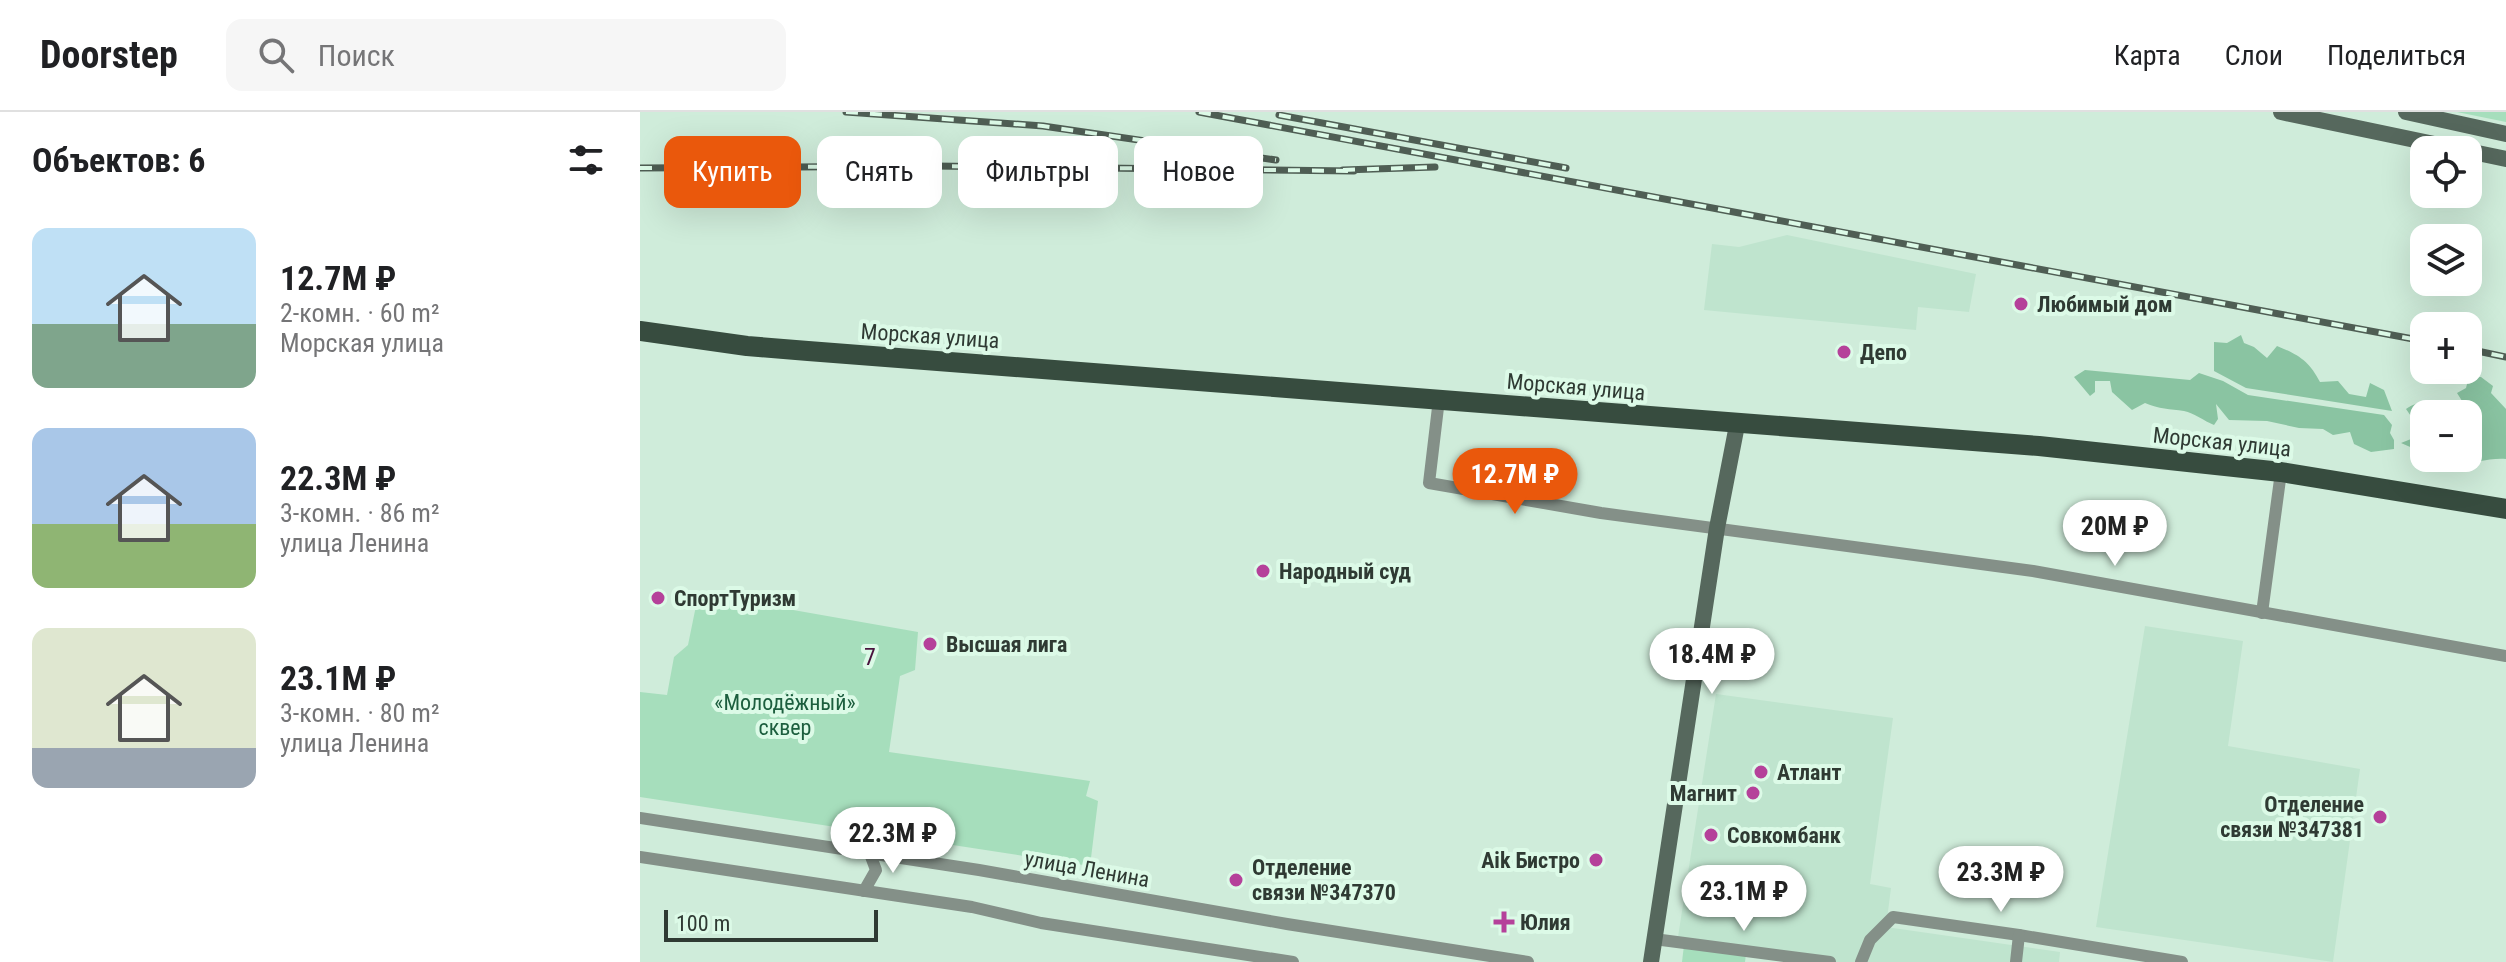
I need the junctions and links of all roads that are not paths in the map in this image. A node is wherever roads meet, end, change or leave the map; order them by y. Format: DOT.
graph roads {
  1 [pos="2281,112"];
  2 [pos="2406,112"];
  3 [pos="2506,134"];
  4 [pos="2410,139"];
  5 [pos="2482,154"];
  6 [pos="2506,159"];
  7 [pos="640,331"];
  8 [pos="1439,399"];
  9 [pos="1737,425"];
  10 [pos="2281,472"];
  11 [pos="2506,509"];
  12 [pos="1717,528"];
  13 [pos="2262,613"];
  14 [pos="2506,656"];
  15 [pos="640,818"];
  16 [pos="870,854"];
  17 [pos="640,857"];
  18 [pos="864,891"];
  19 [pos="2019,935"];
  20 [pos="1654,939"];
  21 [pos="1293,962"];
  22 [pos="1528,962"];
  23 [pos="1651,962"];
  24 [pos="1830,962"];
  25 [pos="1861,962"];
  26 [pos="2016,962"];
  27 [pos="2182,962"];
  1 -- 4 [label="street"];
  2 -- 3 [label="street"];
  5 -- 6 [label="street"];
  7 -- 8 [label="main road, Морская улица"];
  8 -- 9 [label="main road, Морская улица"];
  8 -- 12 [label="street"];
  9 -- 10 [label="main road, Морская улица"];
  9 -- 12 [label="street"];
  10 -- 11 [label="main road, Морская улица"];
  10 -- 13 [label="street"];
  12 -- 13 [label="street"];
  12 -- 20 [label="street"];
  13 -- 14 [label="street"];
  15 -- 16 [label="street, улица Ленина"];
  16 -- 18 [label="street"];
  16 -- 22 [label="street, улица Ленина"];
  17 -- 18 [label="street"];
  18 -- 21 [label="street"];
  19 -- 25 [label="street"];
  19 -- 26 [label="street"];
  19 -- 27 [label="street"];
  20 -- 23 [label="street"];
  20 -- 24 [label="street"];
}
